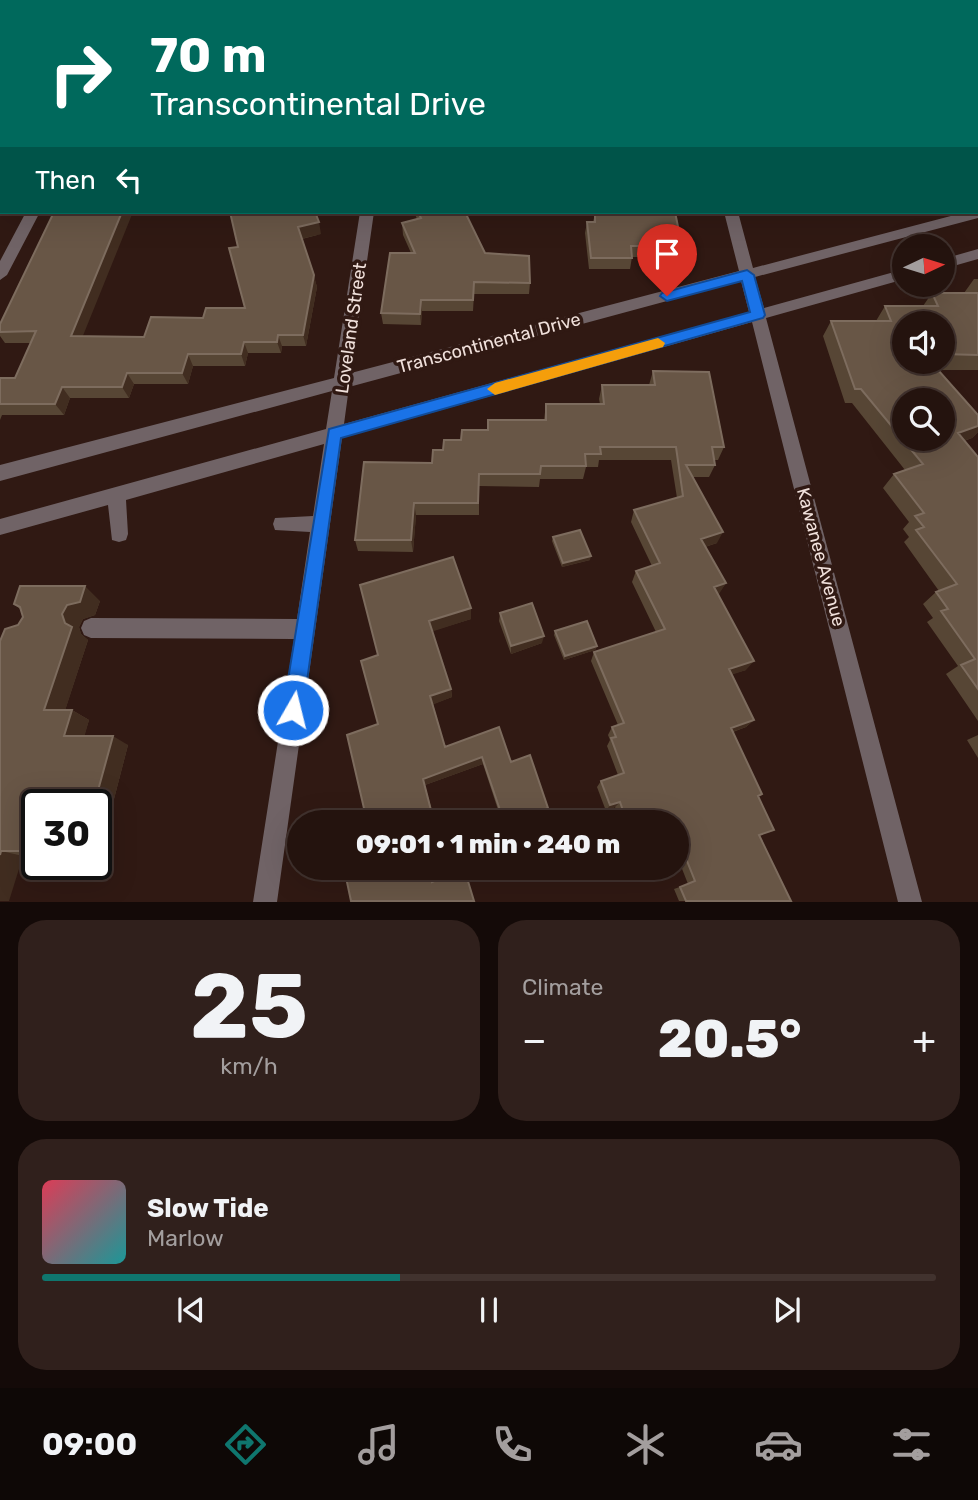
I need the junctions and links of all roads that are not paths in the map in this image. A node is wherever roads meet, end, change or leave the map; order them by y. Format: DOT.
graph roads {
  1 [pos="32,214"];
  2 [pos="367,214"];
  3 [pos="732,214"];
  4 [pos="974,214"];
  5 [pos="978,254"];
  6 [pos="956,260"];
  7 [pos="0,275"];
  8 [pos="747,275"];
  9 [pos="892,278"];
  10 [pos="758,315"];
  11 [pos="344,382"];
  12 [pos="334,434"];
  13 [pos="0,472"];
  14 [pos="117,495"];
  15 [pos="282,524"];
  16 [pos="321,524"];
  17 [pos="0,527"];
  18 [pos="119,534"];
  19 [pos="91,628"];
  20 [pos="305,629"];
  21 [pos="265,901"];
  22 [pos="910,901"];
  1 -- 7 [label="street"];
  2 -- 11 [label="street, Loveland Street"];
  3 -- 8 [label="street, Kawanee Avenue"];
  4 -- 8 [label="street, Transcontinental Drive"];
  5 -- 6 [label="street"];
  8 -- 10 [label="street, Kawanee Avenue"];
  8 -- 11 [label="street, Transcontinental Drive"];
  9 -- 10 [label="street"];
  10 -- 12 [label="street"];
  10 -- 22 [label="street, Kawanee Avenue"];
  11 -- 12 [label="street, Loveland Street"];
  11 -- 13 [label="street, Transcontinental Drive"];
  12 -- 14 [label="street"];
  12 -- 16 [label="street, Loveland Street"];
  14 -- 17 [label="street"];
  14 -- 18 [label="street"];
  15 -- 16 [label="street"];
  16 -- 20 [label="street, Loveland Street"];
  19 -- 20 [label="street"];
  20 -- 21 [label="street, Loveland Street"];
}
